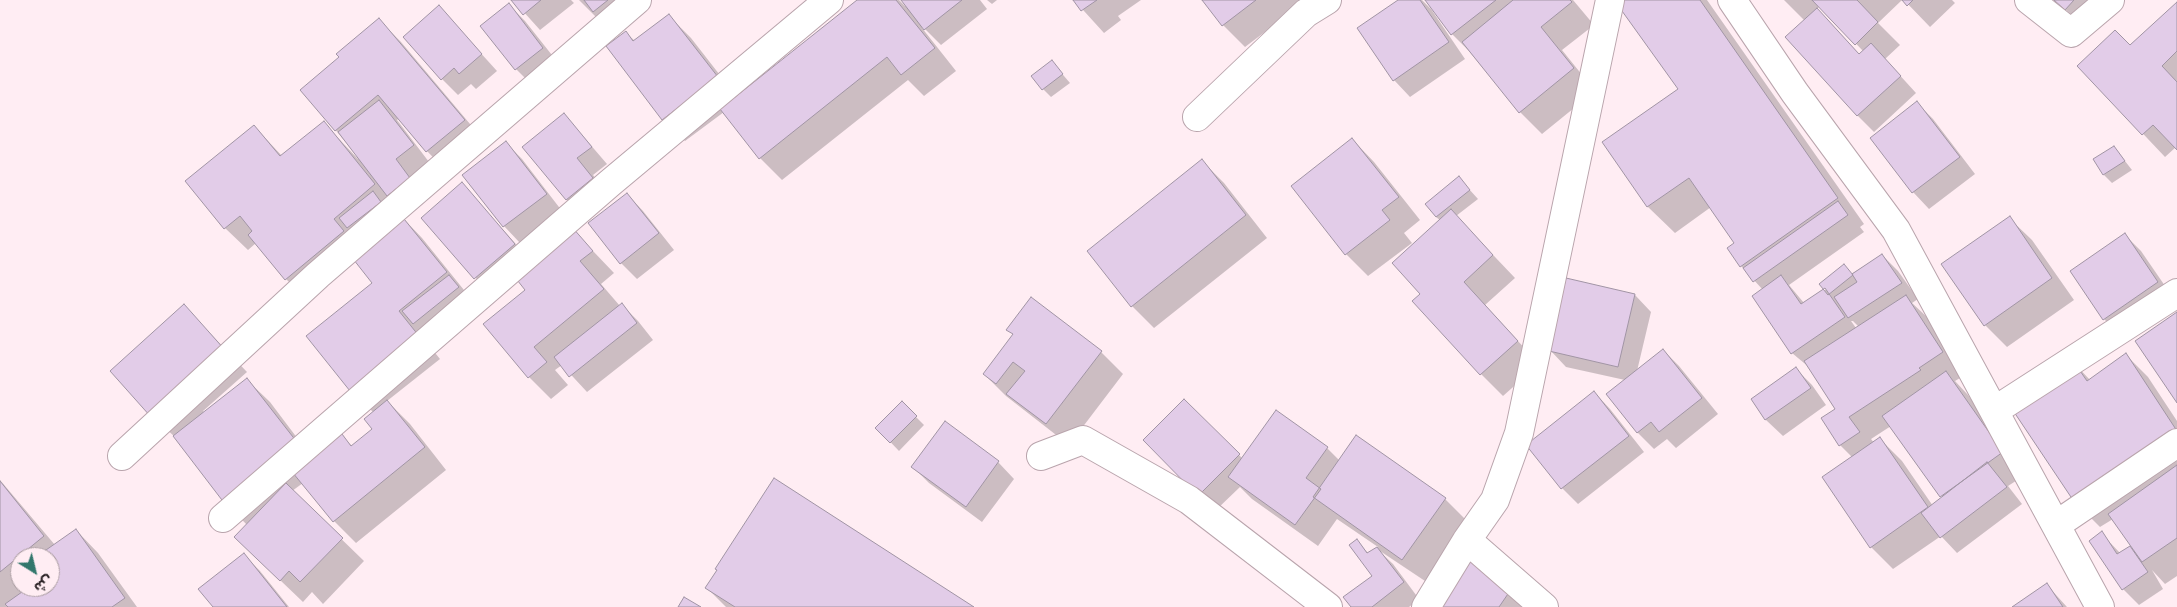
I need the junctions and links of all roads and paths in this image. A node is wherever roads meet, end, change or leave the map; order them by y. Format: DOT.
graph roads {
  1 [pos="637,0"];
  2 [pos="829,0"];
  3 [pos="1327,0"];
  4 [pos="1610,0"];
  5 [pos="1732,0"];
  6 [pos="2029,0"];
  7 [pos="2110,0"];
  8 [pos="1197,117"];
  9 [pos="2177,293"];
  10 [pos="1994,411"];
  11 [pos="2177,443"];
  12 [pos="122,456"];
  13 [pos="1041,456"];
  14 [pos="223,518"];
  15 [pos="2056,525"];
  16 [pos="1467,540"];
  17 [pos="1328,607"];
  18 [pos="1426,607"];
  19 [pos="1544,607"];
  20 [pos="2100,607"];
  1 -- 12 [label="street"];
  2 -- 14 [label="street"];
  3 -- 8 [label="street"];
  4 -- 16 [label="street"];
  5 -- 10 [label="street"];
  6 -- 7 [label="street"];
  9 -- 10 [label="street"];
  10 -- 15 [label="street"];
  11 -- 15 [label="street"];
  13 -- 17 [label="street"];
  15 -- 20 [label="street"];
  16 -- 18 [label="street"];
  16 -- 19 [label="street"];
}
